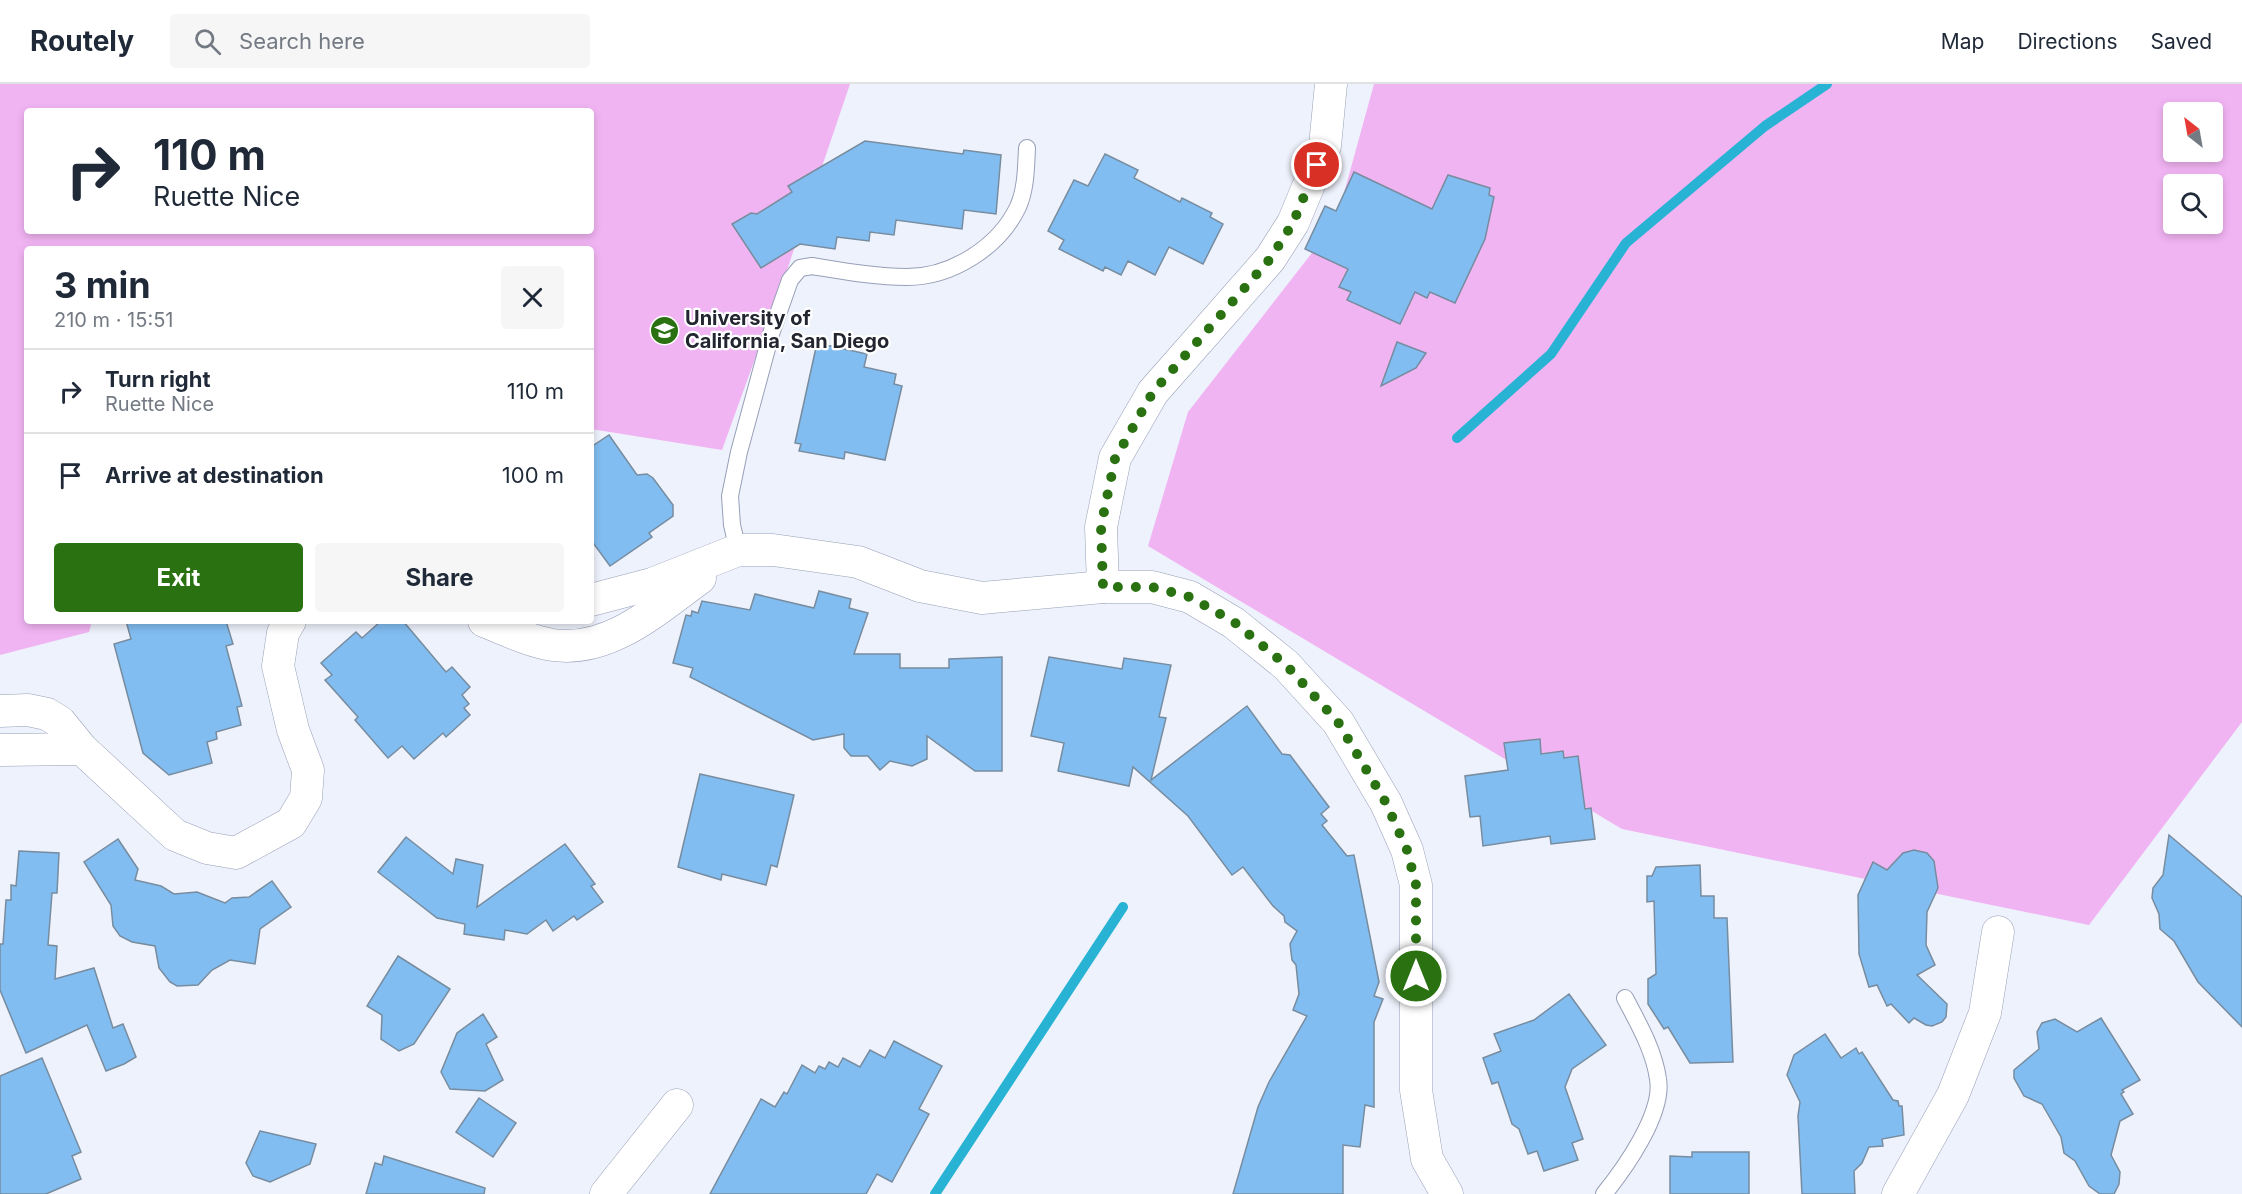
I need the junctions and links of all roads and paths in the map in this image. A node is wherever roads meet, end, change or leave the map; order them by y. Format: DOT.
graph roads {
  1 [pos="1331,84"];
  2 [pos="1027,148"];
  3 [pos="738,550"];
  4 [pos="1103,587"];
  5 [pos="594,599"];
  6 [pos="288,624"];
  7 [pos="493,624"];
  8 [pos="0,711"];
  9 [pos="82,749"];
  10 [pos="0,750"];
  11 [pos="1998,932"];
  12 [pos="1625,998"];
  13 [pos="678,1105"];
  14 [pos="606,1194"];
  15 [pos="1447,1194"];
  16 [pos="1604,1194"];
  17 [pos="1898,1194"];
  1 -- 4 [label="street"];
  2 -- 3 [label="lane"];
  3 -- 4 [label="street"];
  3 -- 5 [label="street"];
  3 -- 7 [label="street"];
  4 -- 15 [label="street"];
  6 -- 9 [label="street"];
  8 -- 9 [label="street"];
  9 -- 10 [label="street"];
  11 -- 17 [label="street"];
  12 -- 16 [label="lane"];
  13 -- 14 [label="street"];
}
